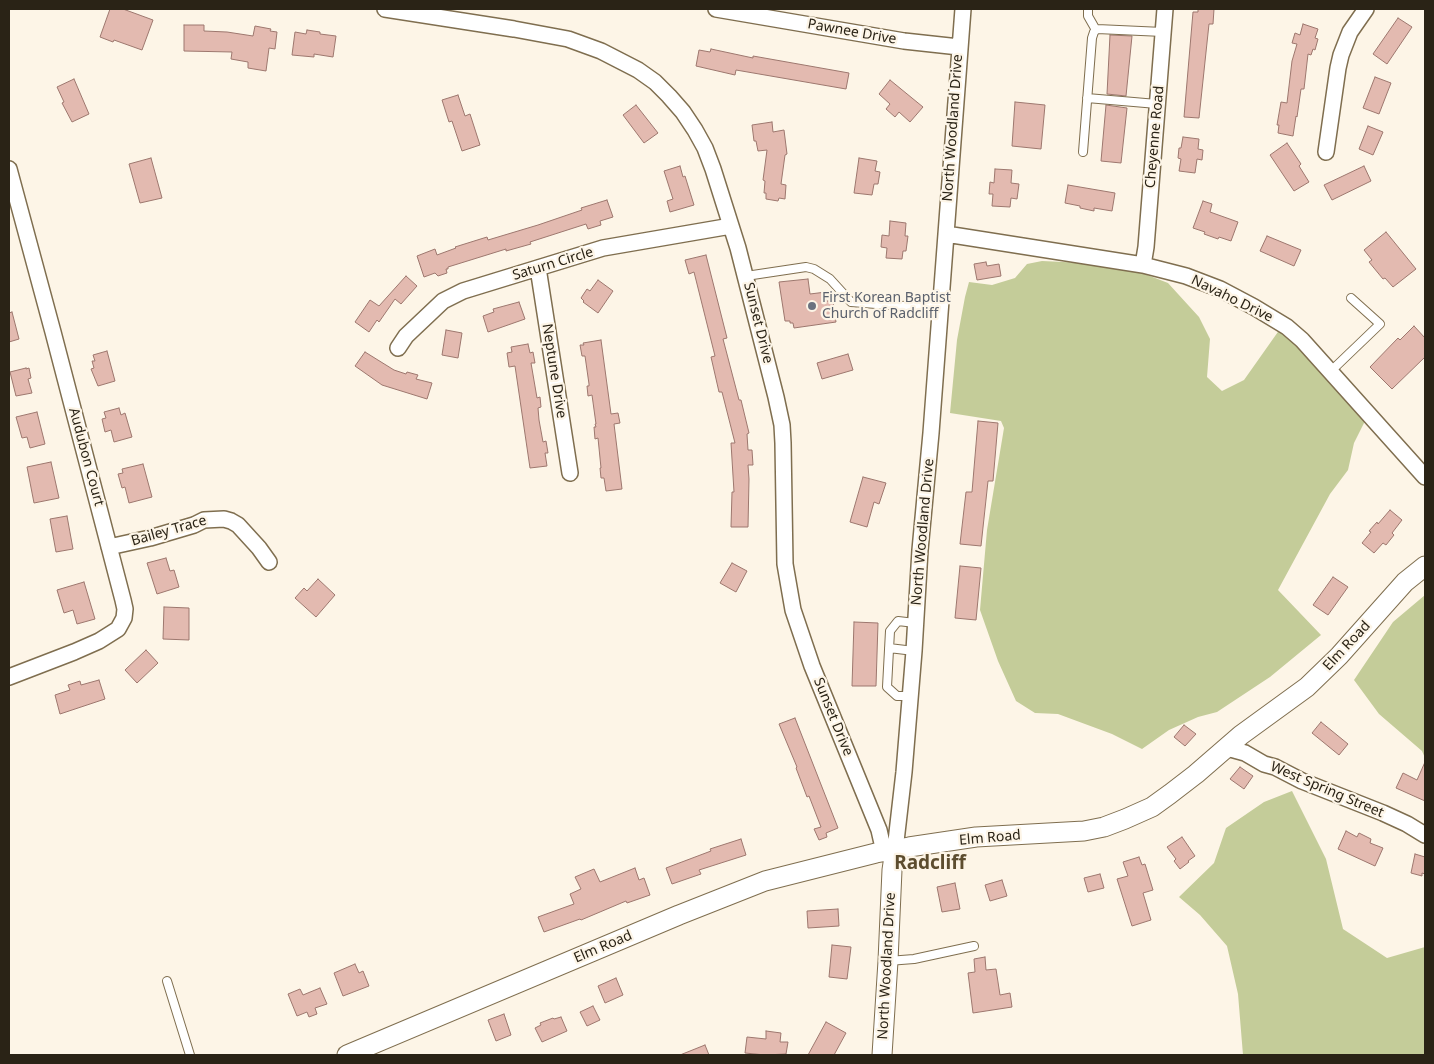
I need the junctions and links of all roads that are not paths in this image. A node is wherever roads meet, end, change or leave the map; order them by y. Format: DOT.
graph roads {
  1 [pos="385,9"];
  2 [pos="716,9"];
  3 [pos="963,9"];
  4 [pos="1088,9"];
  5 [pos="1165,9"];
  6 [pos="1366,9"];
  7 [pos="1096,30"];
  8 [pos="1163,32"];
  9 [pos="959,47"];
  10 [pos="1087,98"];
  11 [pos="1157,104"];
  12 [pos="1083,152"];
  13 [pos="1326,152"];
  14 [pos="9,169"];
  15 [pos="16,222"];
  16 [pos="731,226"];
  17 [pos="946,234"];
  18 [pos="1143,265"];
  19 [pos="538,268"];
  20 [pos="746,276"];
  21 [pos="1351,298"];
  22 [pos="940,307"];
  23 [pos="398,348"];
  24 [pos="1331,370"];
  25 [pos="570,473"];
  26 [pos="1425,477"];
  27 [pos="110,547"];
  28 [pos="269,562"];
  29 [pos="1425,566"];
  30 [pos="916,623"];
  31 [pos="889,648"];
  32 [pos="914,651"];
  33 [pos="9,677"];
  34 [pos="910,696"];
  35 [pos="1227,748"];
  36 [pos="1425,835"];
  37 [pos="890,851"];
  38 [pos="974,946"];
  39 [pos="888,961"];
  40 [pos="167,981"];
  41 [pos="190,1055"];
  42 [pos="347,1055"];
  43 [pos="882,1055"];
  1 -- 16 [label="street, Sunset Drive"];
  2 -- 9 [label="street, Pawnee Drive"];
  3 -- 9 [label="street, North Woodland Drive"];
  4 -- 7 [label="lane"];
  5 -- 8 [label="street, Cheyenne Road"];
  6 -- 13 [label="street"];
  7 -- 8 [label="lane"];
  7 -- 10 [label="lane"];
  8 -- 11 [label="street, Cheyenne Road"];
  9 -- 17 [label="street, North Woodland Drive"];
  10 -- 11 [label="lane"];
  10 -- 12 [label="lane"];
  11 -- 18 [label="street, Cheyenne Road"];
  14 -- 15 [label="street, Audubon Court"];
  15 -- 27 [label="street, Audubon Court"];
  16 -- 19 [label="street, Saturn Circle"];
  16 -- 20 [label="street, Sunset Drive"];
  17 -- 18 [label="street, Navaho Drive"];
  17 -- 22 [label="street, North Woodland Drive"];
  18 -- 24 [label="street, Navaho Drive"];
  19 -- 23 [label="street, Saturn Circle"];
  19 -- 25 [label="street, Neptune Drive"];
  20 -- 22 [label="lane"];
  20 -- 37 [label="street, Sunset Drive"];
  21 -- 24 [label="lane"];
  22 -- 30 [label="street, North Woodland Drive"];
  24 -- 26 [label="street, Navaho Drive"];
  27 -- 28 [label="street, Bailey Trace"];
  27 -- 33 [label="street, Audubon Court"];
  29 -- 35 [label="street, Elm Road"];
  30 -- 31 [label="lane"];
  30 -- 32 [label="street, North Woodland Drive"];
  31 -- 32 [label="lane"];
  31 -- 34 [label="lane"];
  32 -- 34 [label="street, North Woodland Drive"];
  34 -- 37 [label="street, North Woodland Drive"];
  35 -- 36 [label="street, West Spring Street"];
  35 -- 37 [label="street, Elm Road"];
  37 -- 39 [label="street, North Woodland Drive"];
  37 -- 42 [label="street, Elm Road"];
  38 -- 39 [label="lane"];
  39 -- 43 [label="street, North Woodland Drive"];
  40 -- 41 [label="lane"];
}
